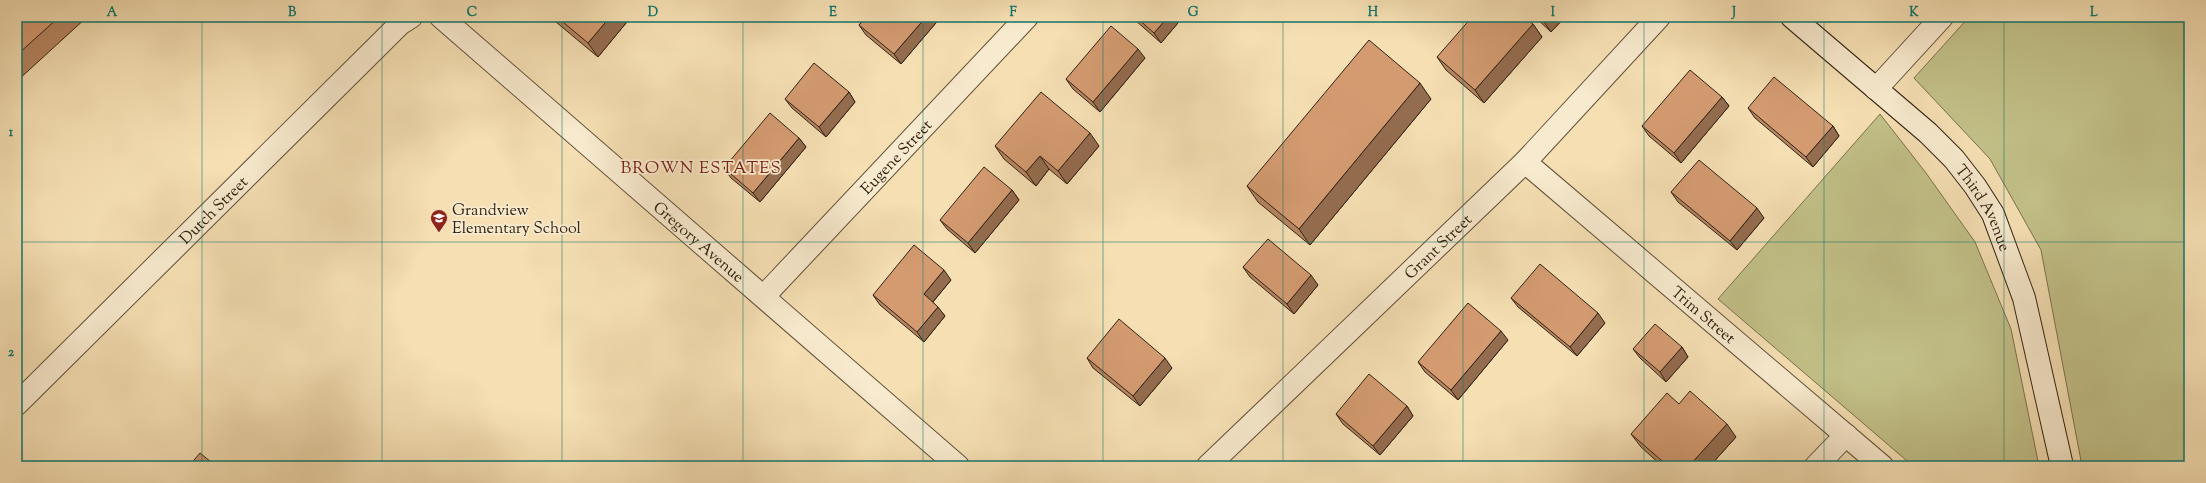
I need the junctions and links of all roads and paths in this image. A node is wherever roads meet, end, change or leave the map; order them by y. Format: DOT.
graph roads {
  1 [pos="411,17"];
  2 [pos="441,17"];
  3 [pos="1027,17"];
  4 [pos="1659,17"];
  5 [pos="1792,17"];
  6 [pos="1942,17"];
  7 [pos="1876,89"];
  8 [pos="1525,162"];
  9 [pos="764,296"];
  10 [pos="17,404"];
  11 [pos="1846,435"];
  12 [pos="958,466"];
  13 [pos="1208,466"];
  14 [pos="1816,466"];
  15 [pos="1882,466"];
  16 [pos="2062,466"];
  1 -- 10 [label="street, Dutch Street"];
  2 -- 9 [label="street, Gregory Avenue"];
  3 -- 9 [label="street, Eugene Street"];
  4 -- 8 [label="street, Grant Street"];
  5 -- 7 [label="street, Third Avenue"];
  6 -- 7 [label="street"];
  7 -- 16 [label="street, Third Avenue"];
  8 -- 11 [label="street, Trim Street"];
  8 -- 13 [label="street, Grant Street"];
  9 -- 12 [label="street, Gregory Avenue"];
  11 -- 14 [label="street"];
  11 -- 15 [label="street, Trim Street"];
}
